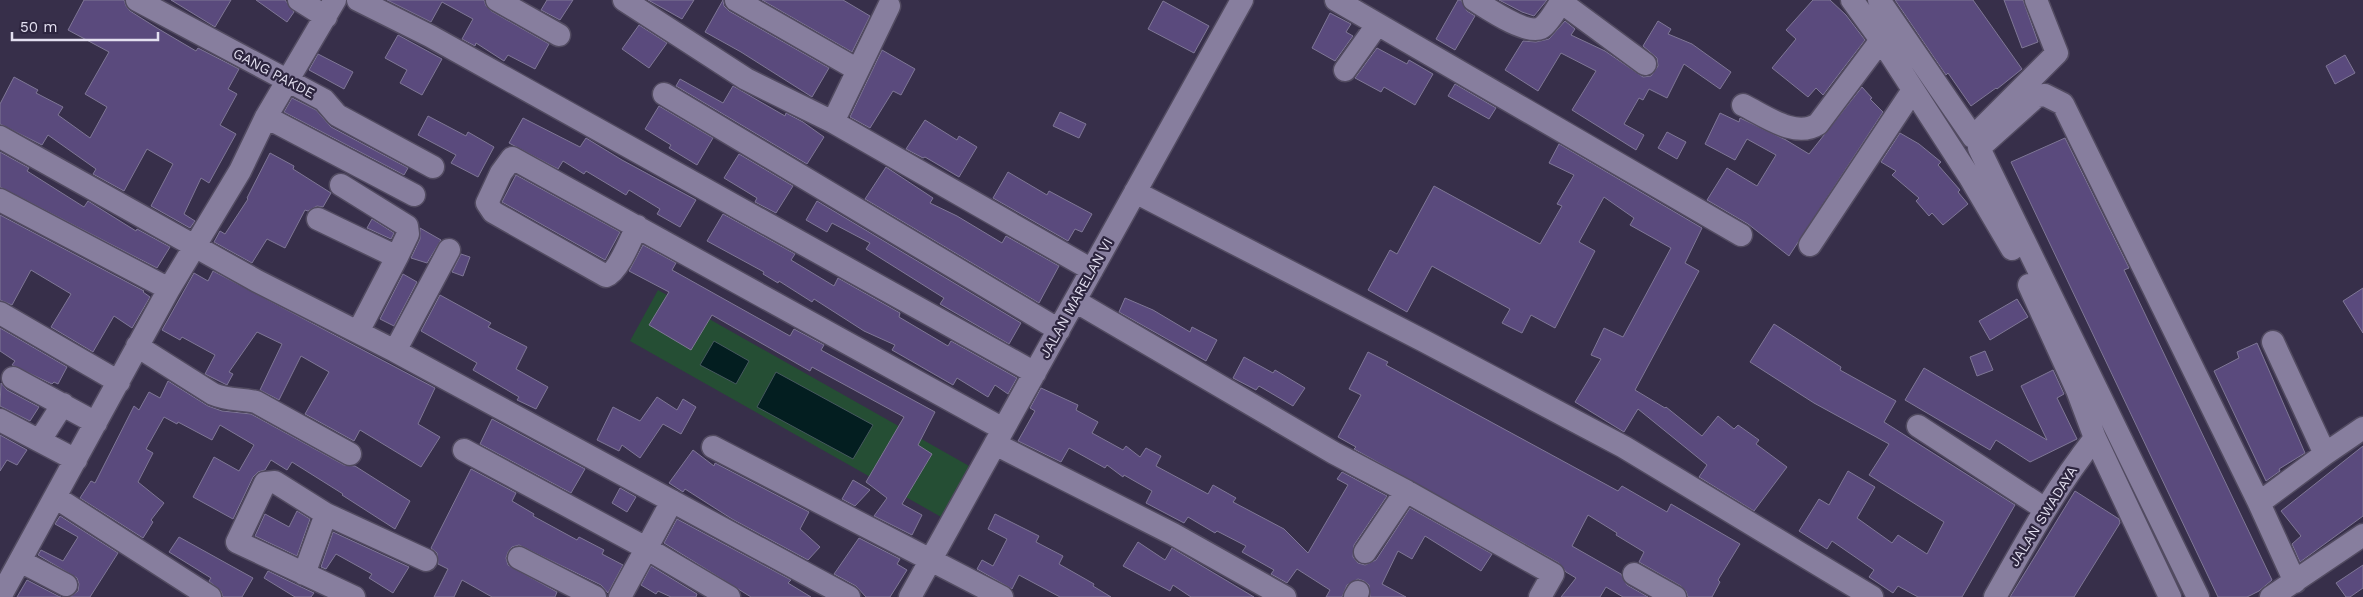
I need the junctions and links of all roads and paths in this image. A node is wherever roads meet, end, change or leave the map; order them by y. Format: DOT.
graph roads {
  1 [pos="137,0"];
  2 [pos="298,0"];
  3 [pos="358,0"];
  4 [pos="497,0"];
  5 [pos="624,0"];
  6 [pos="736,0"];
  7 [pos="1242,0"];
  8 [pos="1336,0"];
  9 [pos="1474,0"];
  10 [pos="1852,0"];
  11 [pos="1879,0"];
  12 [pos="2036,0"];
  13 [pos="1561,1"];
  14 [pos="889,6"];
  15 [pos="331,8"];
  16 [pos="1377,25"];
  17 [pos="560,35"];
  18 [pos="1881,40"];
  19 [pos="1645,64"];
  20 [pos="858,70"];
  21 [pos="1345,70"];
  22 [pos="289,80"];
  23 [pos="1913,90"];
  24 [pos="664,94"];
  25 [pos="1743,105"];
  26 [pos="266,117"];
  27 [pos="833,122"];
  28 [pos="0,137"];
  29 [pos="433,167"];
  30 [pos="341,185"];
  31 [pos="1135,192"];
  32 [pos="414,195"];
  33 [pos="0,200"];
  34 [pos="318,219"];
  35 [pos="637,226"];
  36 [pos="1741,235"];
  37 [pos="194,245"];
  38 [pos="1810,245"];
  39 [pos="449,250"];
  40 [pos="397,257"];
  41 [pos="1092,270"];
  42 [pos="169,289"];
  43 [pos="1075,301"];
  44 [pos="0,313"];
  45 [pos="1059,330"];
  46 [pos="358,332"];
  47 [pos="2273,342"];
  48 [pos="137,346"];
  49 [pos="395,351"];
  50 [pos="1035,373"];
  51 [pos="13,378"];
  52 [pos="120,382"];
  53 [pos="63,404"];
  54 [pos="0,420"];
  55 [pos="96,423"];
  56 [pos="1918,426"];
  57 [pos="2363,428"];
  58 [pos="999,436"];
  59 [pos="2095,438"];
  60 [pos="40,440"];
  61 [pos="713,447"];
  62 [pos="464,450"];
  63 [pos="350,454"];
  64 [pos="2325,454"];
  65 [pos="76,460"];
  66 [pos="1406,491"];
  67 [pos="55,497"];
  68 [pos="672,501"];
  69 [pos="2258,503"];
  70 [pos="2045,509"];
  71 [pos="326,514"];
  72 [pos="2363,535"];
  73 [pos="646,548"];
  74 [pos="1365,552"];
  75 [pos="519,558"];
  76 [pos="426,560"];
  77 [pos="930,560"];
  78 [pos="20,561"];
  79 [pos="304,574"];
  80 [pos="1634,574"];
  81 [pos="2295,582"];
  82 [pos="66,585"];
  83 [pos="629,594"];
  84 [pos="1865,596"];
  85 [pos="0,597"];
  86 [pos="210,597"];
  87 [pos="354,597"];
  88 [pos="594,597"];
  89 [pos="729,597"];
  90 [pos="849,597"];
  91 [pos="910,597"];
  92 [pos="1002,597"];
  93 [pos="1286,597"];
  94 [pos="1540,597"];
  95 [pos="1675,597"];
  96 [pos="1994,597"];
  97 [pos="2170,597"];
  98 [pos="2198,597"];
  99 [pos="2271,597"];
  1 -- 22 [label="street, GANG PAKDE"];
  2 -- 15 [label="street"];
  3 -- 50 [label="street"];
  4 -- 17 [label="street"];
  5 -- 27 [label="street"];
  6 -- 20 [label="street"];
  7 -- 31 [label="street, JALAN MARELAN VI"];
  8 -- 16 [label="street"];
  9 -- 13 [label="street"];
  10 -- 18 [label="street"];
  11 -- 12 [label="street"];
  13 -- 19 [label="street"];
  14 -- 20 [label="street"];
  15 -- 22 [label="street"];
  16 -- 21 [label="street"];
  16 -- 36 [label="street"];
  18 -- 23 [label="street"];
  18 -- 25 [label="street"];
  20 -- 27 [label="street"];
  22 -- 26 [label="street"];
  22 -- 29 [label="street, GANG PAKDE"];
  23 -- 38 [label="street"];
  23 -- 59 [label="street"];
  24 -- 45 [label="street"];
  26 -- 32 [label="street"];
  26 -- 37 [label="street"];
  27 -- 41 [label="street"];
  28 -- 37 [label="street"];
  30 -- 40 [label="street"];
  31 -- 41 [label="street, JALAN MARELAN VI"];
  31 -- 84 [label="street"];
  33 -- 42 [label="street"];
  34 -- 40 [label="street"];
  35 -- 35 [label="street"];
  35 -- 58 [label="street"];
  37 -- 42 [label="street"];
  37 -- 46 [label="street"];
  39 -- 49 [label="street"];
  40 -- 46 [label="street"];
  41 -- 43 [label="street, JALAN MARELAN VI"];
  42 -- 48 [label="street"];
  43 -- 45 [label="street, JALAN MARELAN VI"];
  43 -- 66 [label="street"];
  44 -- 52 [label="street"];
  45 -- 50 [label="street, JALAN MARELAN VI"];
  46 -- 49 [label="street"];
  47 -- 64 [label="street"];
  48 -- 52 [label="street"];
  48 -- 63 [label="street"];
  49 -- 68 [label="street"];
  50 -- 58 [label="street, JALAN MARELAN VI"];
  51 -- 53 [label="street"];
  52 -- 55 [label="street"];
  53 -- 55 [label="street"];
  53 -- 60 [label="street"];
  54 -- 60 [label="street"];
  55 -- 65 [label="street"];
  56 -- 70 [label="street"];
  57 -- 64 [label="street"];
  58 -- 77 [label="street, JALAN MARELAN VI"];
  58 -- 93 [label="street"];
  59 -- 70 [label="street, JALAN SWADAYA"];
  59 -- 97 [label="street"];
  60 -- 65 [label="street"];
  61 -- 77 [label="street"];
  62 -- 73 [label="street"];
  64 -- 69 [label="street"];
  65 -- 67 [label="street"];
  66 -- 74 [label="street"];
  66 -- 94 [label="street"];
  67 -- 78 [label="street"];
  67 -- 86 [label="street"];
  68 -- 73 [label="street"];
  68 -- 90 [label="street"];
  69 -- 81 [label="street"];
  69 -- 98 [label="street"];
  70 -- 96 [label="street, JALAN SWADAYA"];
  71 -- 76 [label="street"];
  71 -- 79 [label="street"];
  71 -- 79 [label="street"];
  72 -- 81 [label="street"];
  73 -- 83 [label="street"];
  73 -- 89 [label="street"];
  75 -- 88 [label="street"];
  77 -- 91 [label="street, JALAN MARELAN VI"];
  77 -- 92 [label="street"];
  78 -- 82 [label="street"];
  78 -- 85 [label="street"];
  79 -- 87 [label="street"];
  80 -- 95 [label="street"];
  81 -- 99 [label="street"];
}
